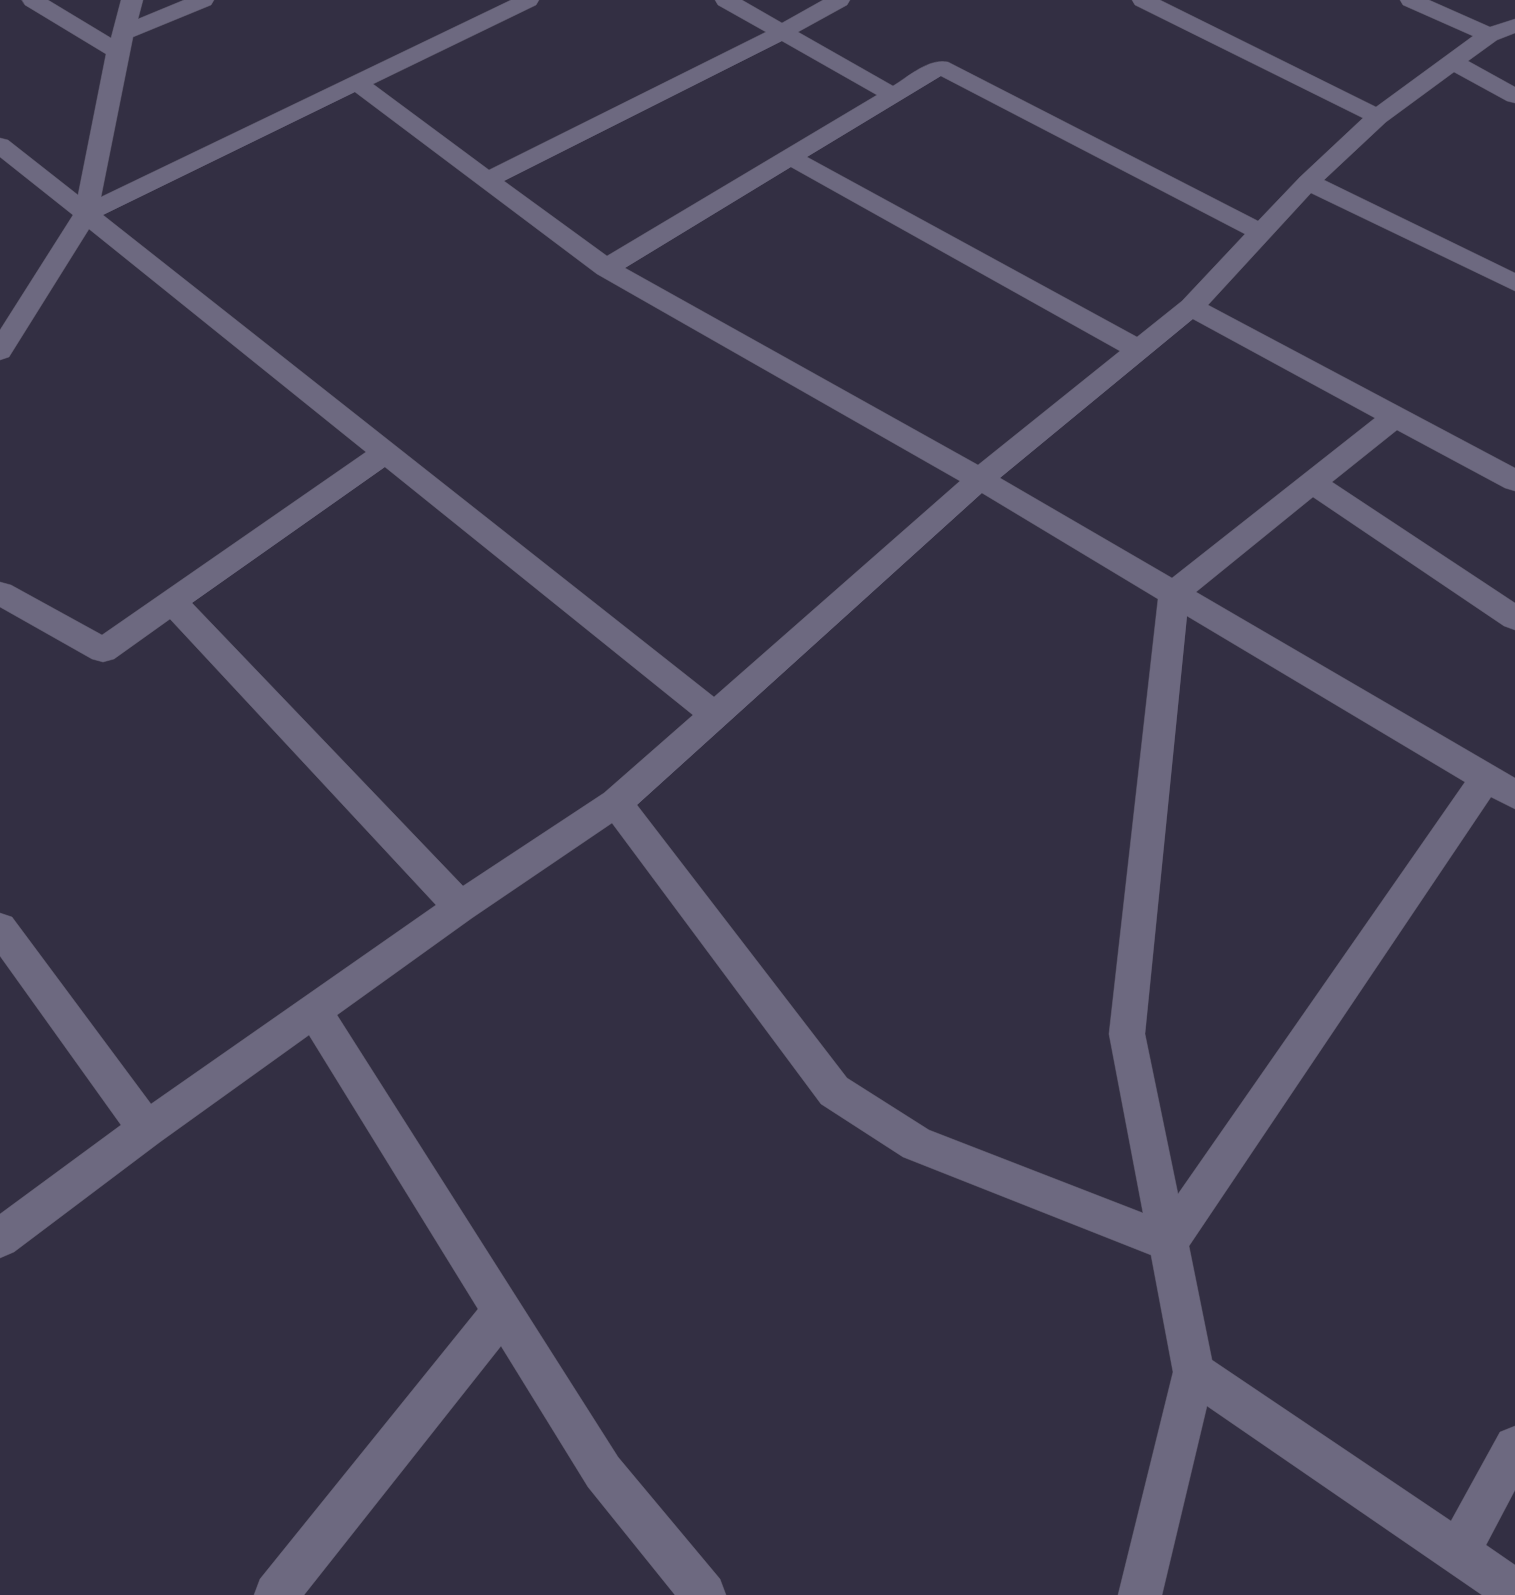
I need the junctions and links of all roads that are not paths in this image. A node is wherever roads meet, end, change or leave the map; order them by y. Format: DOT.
graph roads {
  1 [pos="33,0"];
  2 [pos="132,0"];
  3 [pos="203,0"];
  4 [pos="528,0"];
  5 [pos="726,0"];
  6 [pos="840,0"];
  7 [pos="1143,0"];
  8 [pos="1411,0"];
  9 [pos="1502,30"];
  10 [pos="782,32"];
  11 [pos="121,42"];
  12 [pos="1451,61"];
  13 [pos="357,83"];
  14 [pos="892,96"];
  15 [pos="1515,96"];
  16 [pos="1378,117"];
  17 [pos="0,145"];
  18 [pos="790,157"];
  19 [pos="487,180"];
  20 [pos="1308,182"];
  21 [pos="86,214"];
  22 [pos="1260,232"];
  23 [pos="606,268"];
  24 [pos="1515,283"];
  25 [pos="1191,307"];
  26 [pos="1139,350"];
  27 [pos="0,351"];
  28 [pos="1395,417"];
  29 [pos="386,452"];
  30 [pos="980,479"];
  31 [pos="1515,481"];
  32 [pos="1313,483"];
  33 [pos="0,592"];
  34 [pos="1174,593"];
  35 [pos="172,601"];
  36 [pos="1515,618"];
  37 [pos="715,715"];
  38 [pos="1500,786"];
  39 [pos="616,803"];
  40 [pos="460,907"];
  41 [pos="0,928"];
  42 [pos="314,1011"];
  43 [pos="147,1129"];
  44 [pos="0,1238"];
  45 [pos="1168,1242"];
  46 [pos="502,1312"];
  47 [pos="1194,1372"];
  48 [pos="1515,1448"];
  49 [pos="1458,1552"];
  50 [pos="1515,1591"];
  51 [pos="276,1595"];
  52 [pos="704,1595"];
  53 [pos="1140,1595"];
  1 -- 11 [label="street"];
  2 -- 11 [label="street"];
  3 -- 11 [label="street"];
  4 -- 13 [label="street"];
  5 -- 10 [label="street"];
  6 -- 10 [label="street"];
  7 -- 16 [label="street"];
  8 -- 9 [label="street"];
  9 -- 12 [label="street"];
  10 -- 14 [label="street"];
  10 -- 19 [label="street"];
  11 -- 21 [label="street"];
  12 -- 15 [label="street"];
  12 -- 16 [label="street"];
  13 -- 19 [label="street"];
  13 -- 21 [label="street"];
  14 -- 18 [label="street"];
  14 -- 22 [label="street"];
  16 -- 20 [label="street"];
  17 -- 21 [label="street"];
  18 -- 23 [label="street"];
  18 -- 26 [label="street"];
  19 -- 23 [label="street"];
  20 -- 22 [label="street"];
  20 -- 24 [label="street"];
  21 -- 27 [label="street"];
  21 -- 29 [label="street"];
  22 -- 25 [label="street"];
  23 -- 30 [label="street"];
  25 -- 26 [label="street"];
  25 -- 28 [label="street"];
  26 -- 30 [label="street"];
  28 -- 31 [label="street"];
  28 -- 32 [label="street"];
  29 -- 35 [label="street"];
  29 -- 37 [label="street"];
  30 -- 34 [label="street"];
  30 -- 37 [label="street"];
  32 -- 34 [label="street"];
  32 -- 36 [label="street"];
  33 -- 35 [label="street"];
  34 -- 38 [label="street"];
  34 -- 45 [label="street"];
  35 -- 40 [label="street"];
  37 -- 39 [label="street"];
  38 -- 45 [label="street"];
  39 -- 40 [label="street"];
  39 -- 45 [label="street"];
  40 -- 42 [label="street"];
  41 -- 43 [label="street"];
  42 -- 43 [label="street"];
  42 -- 46 [label="street"];
  43 -- 44 [label="street"];
  45 -- 47 [label="street"];
  46 -- 51 [label="street"];
  46 -- 52 [label="street"];
  47 -- 49 [label="street"];
  47 -- 53 [label="street"];
  48 -- 49 [label="street"];
  49 -- 50 [label="street"];
}
